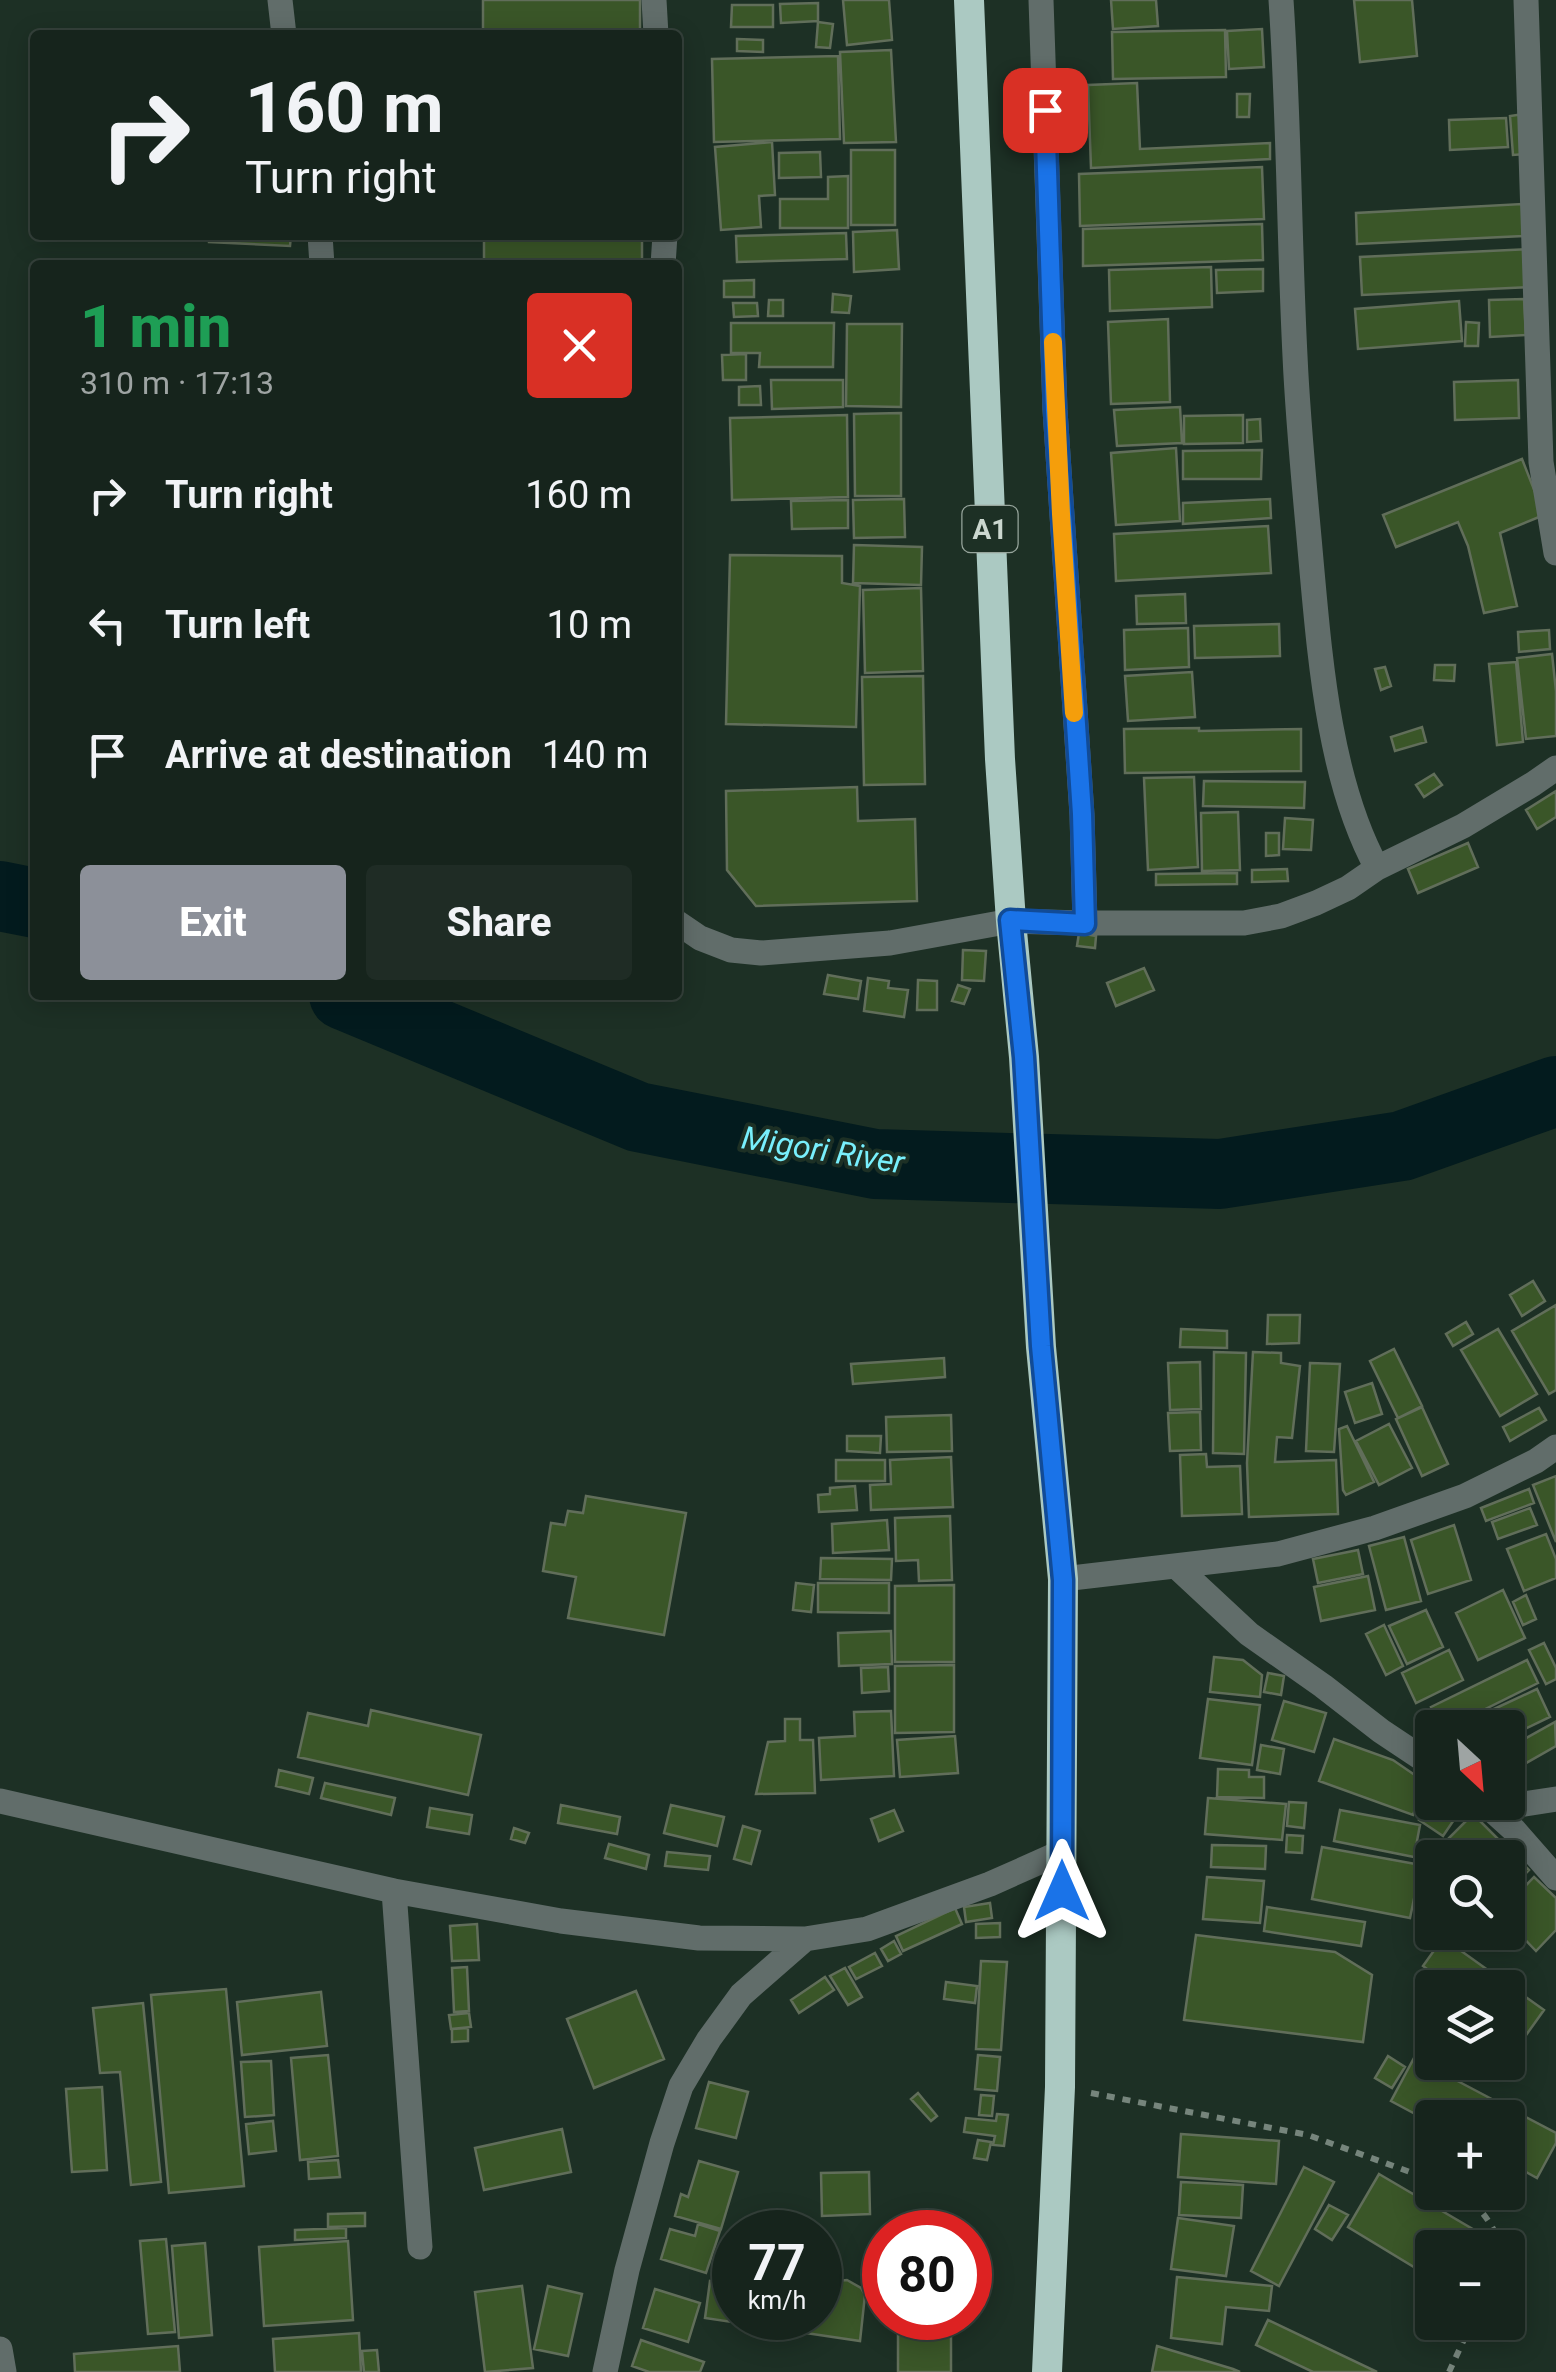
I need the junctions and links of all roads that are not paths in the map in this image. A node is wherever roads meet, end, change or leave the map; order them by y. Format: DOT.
graph roads {
  1 [pos="280,0"];
  2 [pos="654,0"];
  3 [pos="969,0"];
  4 [pos="1041,0"];
  5 [pos="1280,0"];
  6 [pos="1526,0"];
  7 [pos="283,30"];
  8 [pos="656,30"];
  9 [pos="1556,553"];
  10 [pos="1556,768"];
  11 [pos="1377,868"];
  12 [pos="1010,920"];
  13 [pos="1085,924"];
  14 [pos="682,927"];
  15 [pos="1556,1447"];
  16 [pos="1177,1567"];
  17 [pos="1063,1580"];
  18 [pos="1415,1754"];
  19 [pos="1556,1800"];
  20 [pos="0,1801"];
  21 [pos="1525,1803"];
  22 [pos="1500,1820"];
  23 [pos="1062,1852"];
  24 [pos="1556,1878"];
  25 [pos="394,1891"];
  26 [pos="805,1939"];
  27 [pos="420,2247"];
  28 [pos="0,2349"];
  29 [pos="4,2372"];
  30 [pos="605,2372"];
  31 [pos="1047,2372"];
  1 -- 7 [label="street"];
  2 -- 8 [label="street"];
  3 -- 12 [label="highway, A1"];
  4 -- 13 [label="street"];
  5 -- 11 [label="street"];
  6 -- 9 [label="street"];
  10 -- 11 [label="street"];
  11 -- 13 [label="street"];
  12 -- 13 [label="street"];
  12 -- 14 [label="street"];
  12 -- 17 [label="highway, A1"];
  15 -- 16 [label="street"];
  16 -- 17 [label="street"];
  16 -- 18 [label="street"];
  17 -- 23 [label="highway, A1"];
  19 -- 21 [label="street"];
  20 -- 25 [label="street"];
  22 -- 24 [label="street"];
  23 -- 26 [label="street"];
  23 -- 31 [label="highway, A1"];
  25 -- 26 [label="street"];
  25 -- 27 [label="street"];
  26 -- 30 [label="street"];
  28 -- 29 [label="street"];
}
